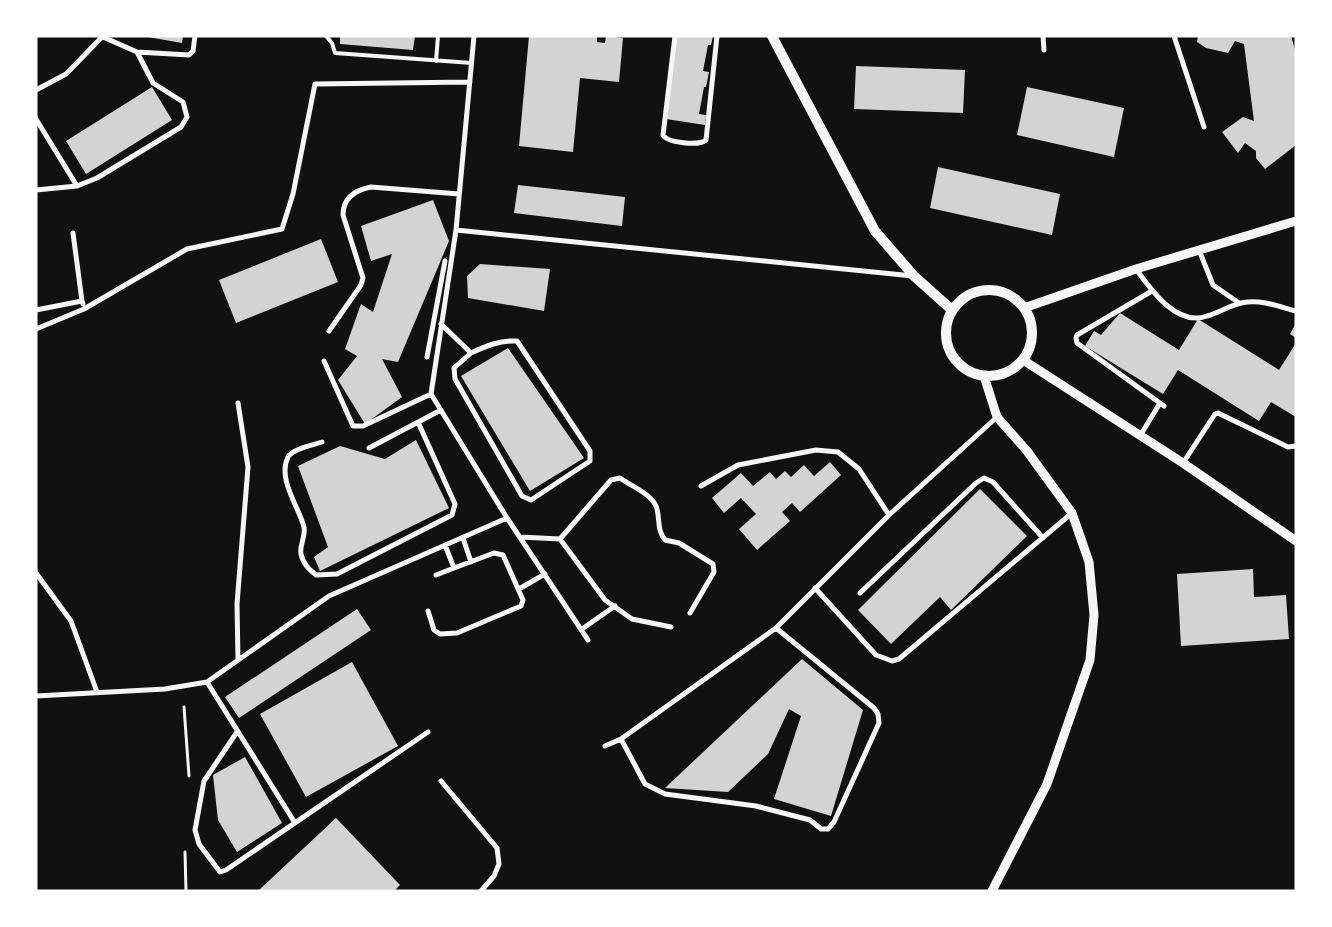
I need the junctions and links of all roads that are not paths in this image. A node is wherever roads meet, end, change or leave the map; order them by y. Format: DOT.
graph roads {
  1 [pos="195,36"];
  2 [pos="326,36"];
  3 [pos="438,36"];
  4 [pos="474,36"];
  5 [pos="675,36"];
  6 [pos="717,36"];
  7 [pos="772,36"];
  8 [pos="1043,36"];
  9 [pos="1174,36"];
  10 [pos="103,37"];
  11 [pos="1044,50"];
  12 [pos="137,52"];
  13 [pos="436,61"];
  14 [pos="472,63"];
  15 [pos="470,82"];
  16 [pos="36,90"];
  17 [pos="36,119"];
  18 [pos="1204,127"];
  19 [pos="77,186"];
  20 [pos="36,190"];
  21 [pos="459,194"];
  22 [pos="1296,221"];
  23 [pos="456,230"];
  24 [pos="74,233"];
  25 [pos="1199,250"];
  26 [pos="444,261"];
  27 [pos="1136,269"];
  28 [pos="446,270"];
  29 [pos="914,276"];
  30 [pos="1152,290"];
  31 [pos="82,301"];
  32 [pos="1239,303"];
  33 [pos="1024,308"];
  34 [pos="84,309"];
  35 [pos="36,310"];
  36 [pos="952,310"];
  37 [pos="1296,311"];
  38 [pos="435,312"];
  39 [pos="443,313"];
  40 [pos="441,324"];
  41 [pos="36,329"];
  42 [pos="329,331"];
  43 [pos="471,353"];
  44 [pos="427,357"];
  45 [pos="1022,360"];
  46 [pos="324,361"];
  47 [pos="984,376"];
  48 [pos="431,394"];
  49 [pos="238,403"];
  50 [pos="440,410"];
  51 [pos="997,418"];
  52 [pos="418,422"];
  53 [pos="1140,436"];
  54 [pos="322,442"];
  55 [pos="1296,446"];
  56 [pos="369,448"];
  57 [pos="1183,463"];
  58 [pos="701,486"];
  59 [pos="1072,513"];
  60 [pos="890,515"];
  61 [pos="507,518"];
  62 [pos="520,537"];
  63 [pos="463,538"];
  64 [pos="1043,538"];
  65 [pos="560,539"];
  66 [pos="1296,542"];
  67 [pos="445,545"];
  68 [pos="471,562"];
  69 [pos="454,568"];
  70 [pos="36,573"];
  71 [pos="545,574"];
  72 [pos="436,575"];
  73 [pos="815,588"];
  74 [pos="518,589"];
  75 [pos="860,593"];
  76 [pos="615,606"];
  77 [pos="428,611"];
  78 [pos="690,613"];
  79 [pos="671,627"];
  80 [pos="776,628"];
  81 [pos="582,629"];
  82 [pos="588,640"];
  83 [pos="238,660"];
  84 [pos="206,682"];
  85 [pos="97,692"];
  86 [pos="36,696"];
  87 [pos="237,732"];
  88 [pos="428,732"];
  89 [pos="621,739"];
  90 [pos="605,746"];
  91 [pos="441,780"];
  92 [pos="295,823"];
  93 [pos="480,891"];
  94 [pos="992,891"];
  1 -- 12 [label="street"];
  2 -- 13 [label="lane"];
  3 -- 13 [label="lane"];
  4 -- 14 [label="street"];
  5 -- 6 [label="street"];
  7 -- 29 [label="main road"];
  8 -- 11 [label="street"];
  9 -- 18 [label="street"];
  10 -- 12 [label="street"];
  10 -- 16 [label="street"];
  12 -- 19 [label="street"];
  13 -- 14 [label="lane"];
  14 -- 15 [label="street"];
  15 -- 21 [label="street"];
  15 -- 34 [label="street"];
  17 -- 19 [label="street"];
  19 -- 20 [label="street"];
  21 -- 23 [label="street"];
  21 -- 42 [label="street"];
  22 -- 25 [label="street"];
  23 -- 28 [label="street"];
  23 -- 29 [label="street"];
  24 -- 31 [label="street"];
  25 -- 27 [label="street"];
  25 -- 32 [label="street"];
  26 -- 28 [label="street"];
  27 -- 30 [label="street"];
  27 -- 33 [label="street"];
  28 -- 38 [label="street"];
  28 -- 39 [label="street"];
  29 -- 36 [label="main road"];
  30 -- 32 [label="street"];
  30 -- 53 [label="street"];
  31 -- 34 [label="street"];
  31 -- 35 [label="street"];
  32 -- 37 [label="street"];
  33 -- 36 [label="main road"];
  33 -- 45 [label="main road"];
  34 -- 41 [label="street"];
  36 -- 47 [label="main road"];
  38 -- 39 [label="street"];
  38 -- 44 [label="street"];
  39 -- 40 [label="street"];
  40 -- 43 [label="street"];
  40 -- 48 [label="street"];
  43 -- 43 [label="street"];
  45 -- 47 [label="main road"];
  45 -- 53 [label="street"];
  46 -- 48 [label="street"];
  47 -- 51 [label="street"];
  48 -- 50 [label="street"];
  49 -- 83 [label="street"];
  50 -- 52 [label="street"];
  50 -- 61 [label="street"];
  51 -- 59 [label="street"];
  51 -- 60 [label="street"];
  52 -- 54 [label="street"];
  52 -- 56 [label="street"];
  53 -- 57 [label="street"];
  55 -- 57 [label="street"];
  57 -- 66 [label="street"];
  58 -- 60 [label="street"];
  59 -- 64 [label="street"];
  59 -- 94 [label="street"];
  60 -- 73 [label="street"];
  61 -- 62 [label="street"];
  61 -- 63 [label="street"];
  62 -- 65 [label="street"];
  62 -- 71 [label="street"];
  63 -- 67 [label="street"];
  63 -- 68 [label="street"];
  64 -- 73 [label="street"];
  64 -- 75 [label="street"];
  65 -- 76 [label="street"];
  65 -- 78 [label="street"];
  67 -- 69 [label="street"];
  67 -- 83 [label="street"];
  68 -- 69 [label="street"];
  68 -- 74 [label="street"];
  69 -- 72 [label="street"];
  70 -- 85 [label="street"];
  71 -- 74 [label="street"];
  71 -- 81 [label="street"];
  73 -- 80 [label="street"];
  74 -- 77 [label="street"];
  76 -- 79 [label="street"];
  76 -- 81 [label="street"];
  80 -- 89 [label="street"];
  80 -- 89 [label="street"];
  81 -- 82 [label="street"];
  83 -- 84 [label="street"];
  84 -- 85 [label="street"];
  84 -- 87 [label="street"];
  85 -- 86 [label="street"];
  87 -- 92 [label="street"];
  87 -- 92 [label="street"];
  88 -- 92 [label="street"];
  89 -- 90 [label="street"];
  91 -- 93 [label="street"];
}
